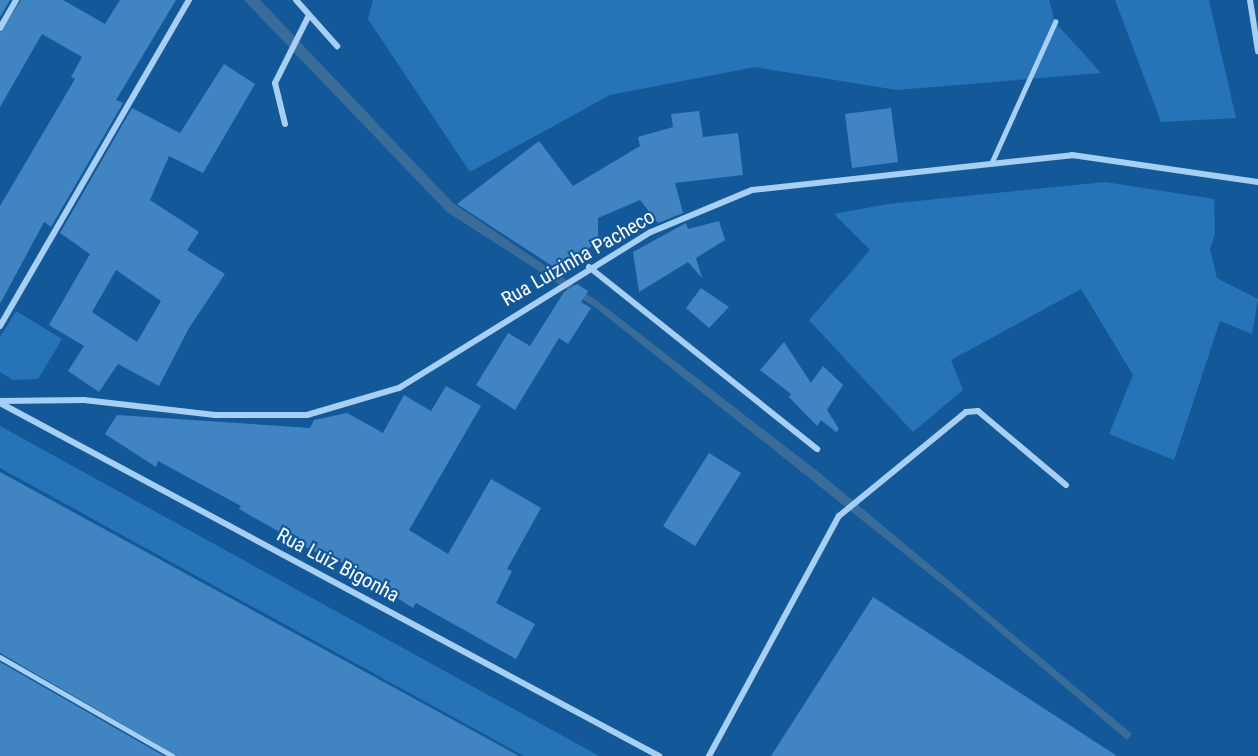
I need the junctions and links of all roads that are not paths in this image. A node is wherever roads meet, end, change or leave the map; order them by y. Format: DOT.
graph roads {
  1 [pos="16,0"];
  2 [pos="189,0"];
  3 [pos="296,0"];
  4 [pos="1250,0"];
  5 [pos="308,16"];
  6 [pos="1054,22"];
  7 [pos="0,28"];
  8 [pos="337,45"];
  9 [pos="1258,51"];
  10 [pos="285,124"];
  11 [pos="991,164"];
  12 [pos="1258,182"];
  13 [pos="589,267"];
  14 [pos="0,326"];
  15 [pos="0,402"];
  16 [pos="816,449"];
  17 [pos="1066,485"];
  18 [pos="0,657"];
  19 [pos="173,756"];
  20 [pos="659,756"];
  21 [pos="709,756"];
  1 -- 7 [label="street"];
  2 -- 14 [label="street"];
  3 -- 5 [label="street"];
  4 -- 9 [label="street"];
  5 -- 8 [label="street"];
  5 -- 10 [label="street"];
  6 -- 11 [label="lane"];
  11 -- 12 [label="street, Rua Luizinha Pacheco"];
  11 -- 13 [label="street, Rua Luizinha Pacheco"];
  13 -- 15 [label="street, Rua Luizinha Pacheco"];
  13 -- 16 [label="street"];
  15 -- 20 [label="street, Rua Luiz Bigonha"];
  17 -- 21 [label="street"];
  18 -- 19 [label="lane"];
}
